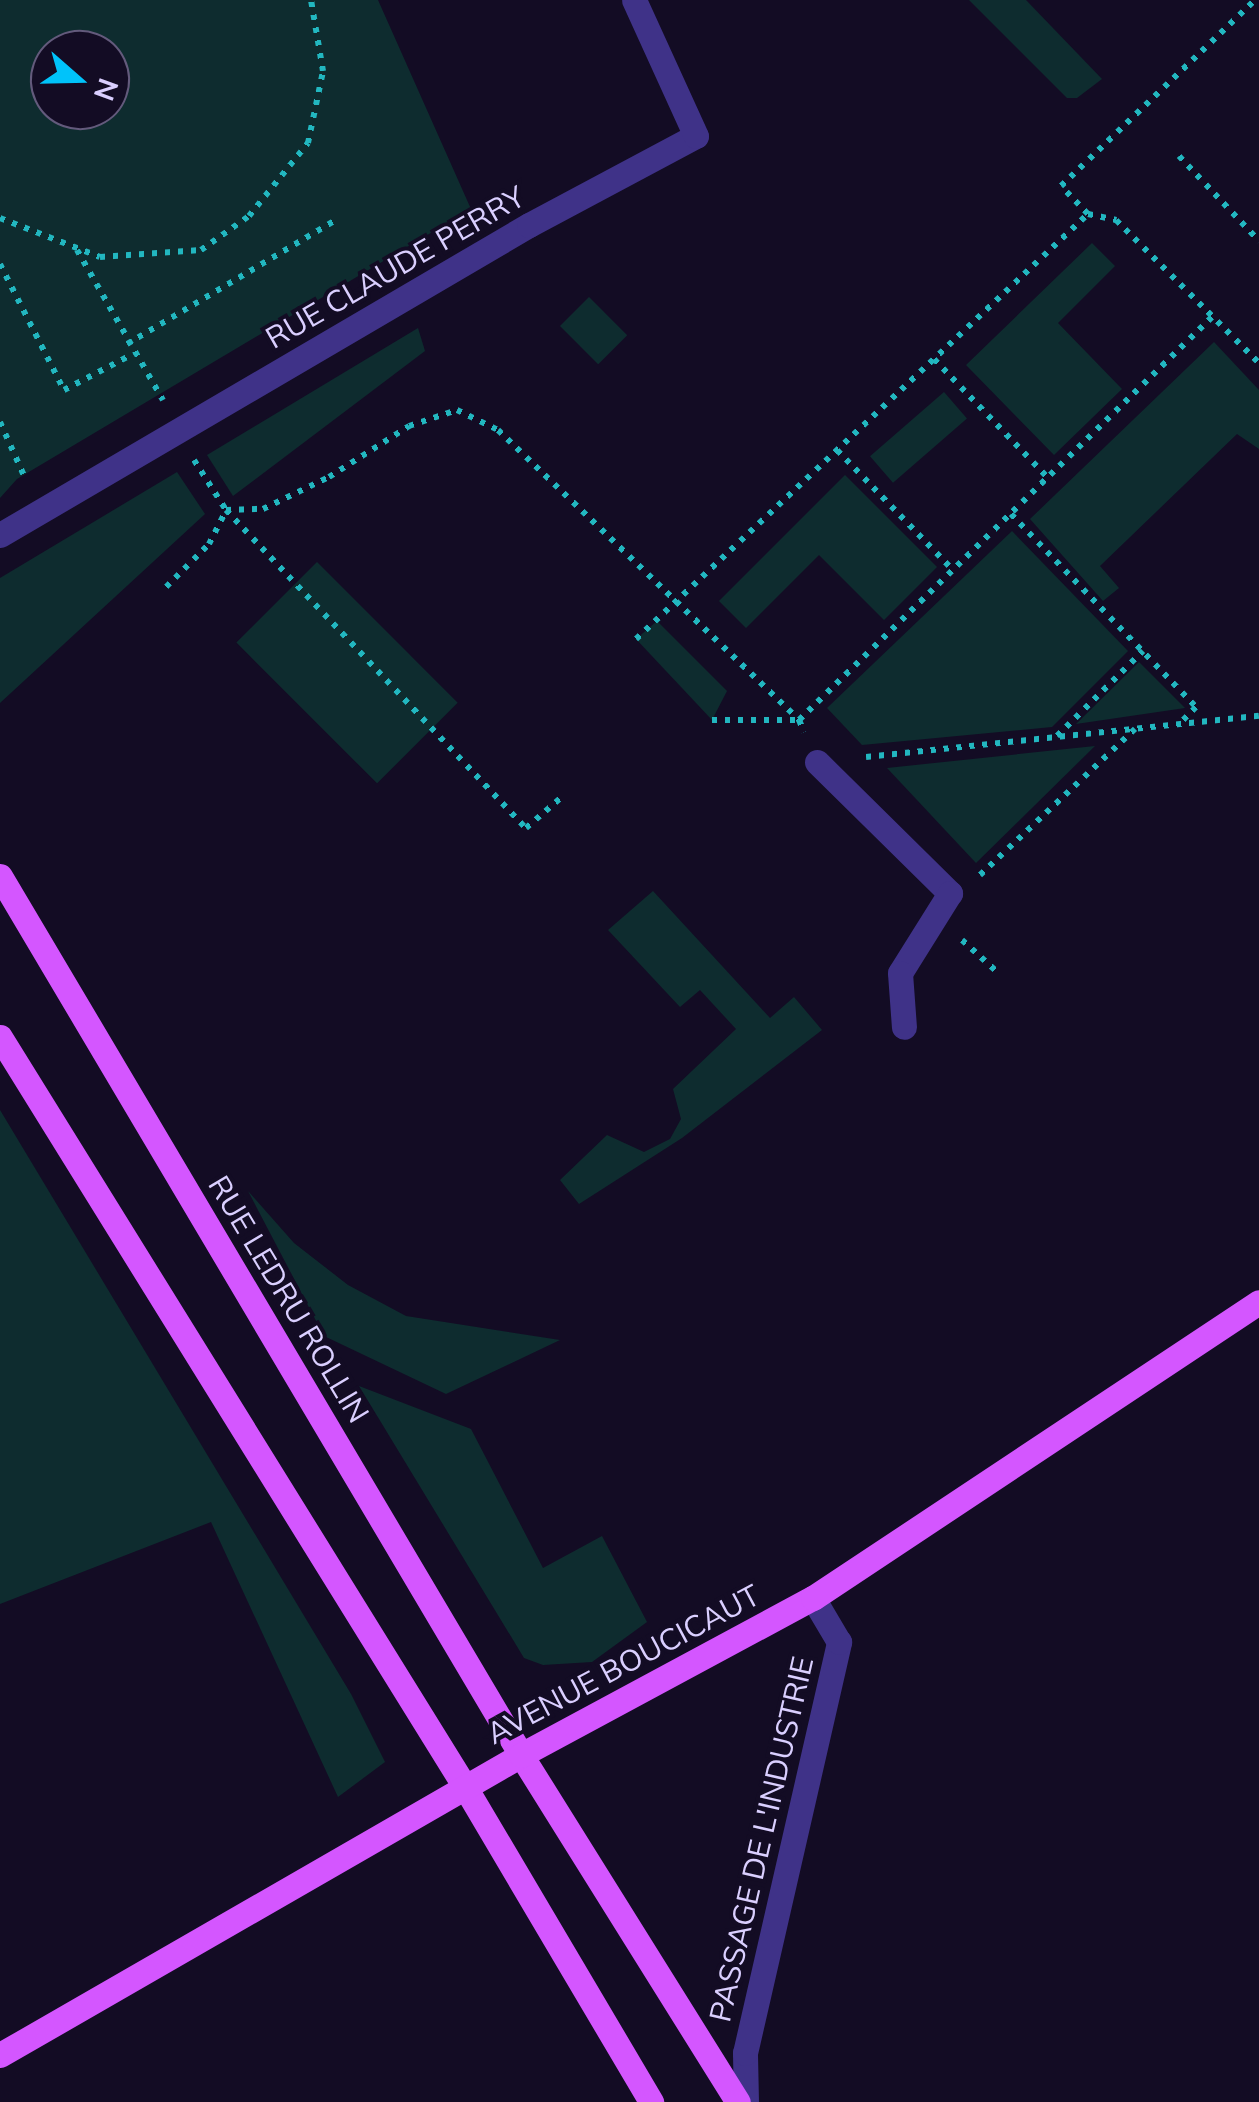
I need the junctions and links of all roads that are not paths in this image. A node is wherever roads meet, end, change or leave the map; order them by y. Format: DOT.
graph roads {
  1 [pos="634,0"];
  2 [pos="0,535"];
  3 [pos="817,762"];
  4 [pos="0,876"];
  5 [pos="904,1027"];
  6 [pos="0,1037"];
  7 [pos="1259,1302"];
  8 [pos="813,1598"];
  9 [pos="521,1754"];
  10 [pos="466,1786"];
  11 [pos="0,2055"];
  12 [pos="651,2102"];
  13 [pos="738,2102"];
  14 [pos="746,2102"];
  1 -- 2 [label="street, RUE CLAUDE PERRY"];
  3 -- 5 [label="street"];
  4 -- 9 [label="main road, RUE LEDRU ROLLIN"];
  6 -- 10 [label="main road"];
  7 -- 8 [label="main road, AVENUE BOUCICAUT"];
  8 -- 9 [label="main road, AVENUE BOUCICAUT"];
  8 -- 14 [label="street, PASSAGE DE L'INDUSTRIE"];
  9 -- 10 [label="main road, AVENUE BOUCICAUT"];
  9 -- 13 [label="main road, RUE LEDRU ROLLIN"];
  10 -- 11 [label="main road, AVENUE BOUCICAUT"];
  10 -- 12 [label="main road"];
}
